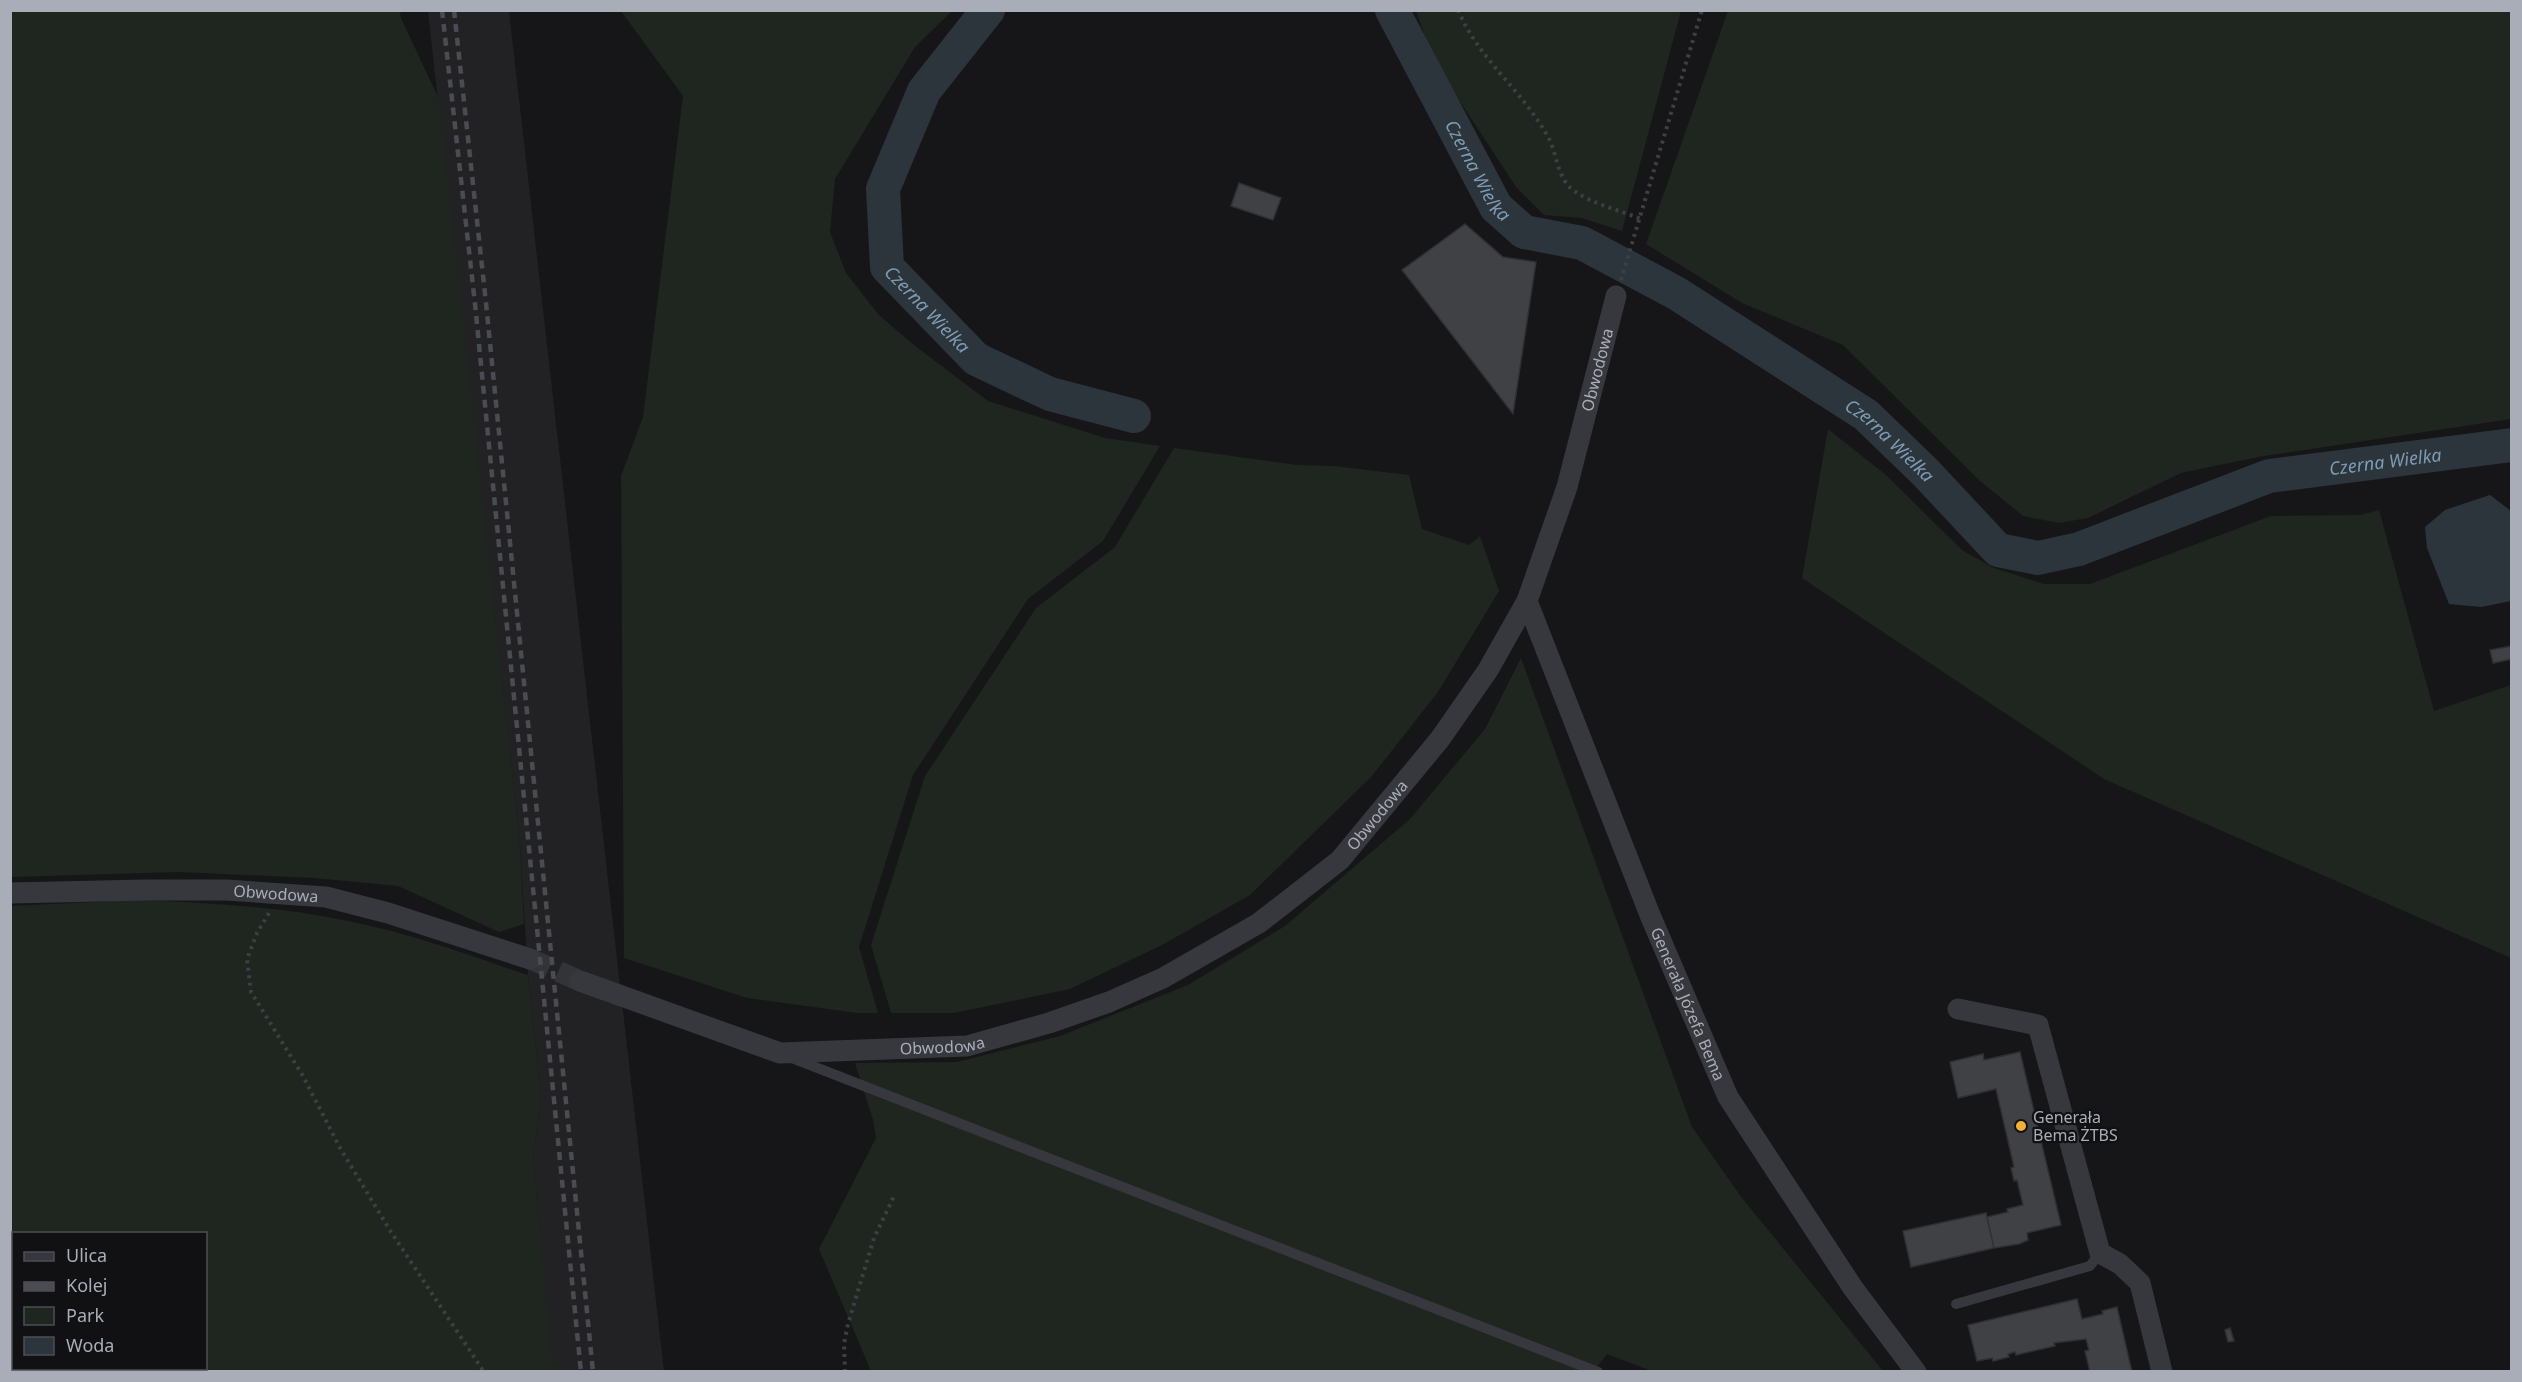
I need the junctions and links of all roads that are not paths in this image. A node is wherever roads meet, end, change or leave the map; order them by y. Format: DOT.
graph roads {
  1 [pos="1616,296"];
  2 [pos="1527,601"];
  3 [pos="10,893"];
  4 [pos="530,959"];
  5 [pos="580,981"];
  6 [pos="1958,1009"];
  7 [pos="780,1053"];
  8 [pos="2100,1253"];
  9 [pos="1956,1304"];
  10 [pos="1598,1371"];
  11 [pos="1916,1371"];
  12 [pos="2162,1371"];
  1 -- 2 [label="street, Obwodowa"];
  2 -- 7 [label="street, Obwodowa"];
  2 -- 11 [label="street, Generała Józefa Bema"];
  3 -- 4 [label="street, Obwodowa"];
  5 -- 7 [label="street, Obwodowa"];
  6 -- 8 [label="street"];
  7 -- 10 [label="lane"];
  8 -- 9 [label="lane"];
  8 -- 12 [label="street"];
}
